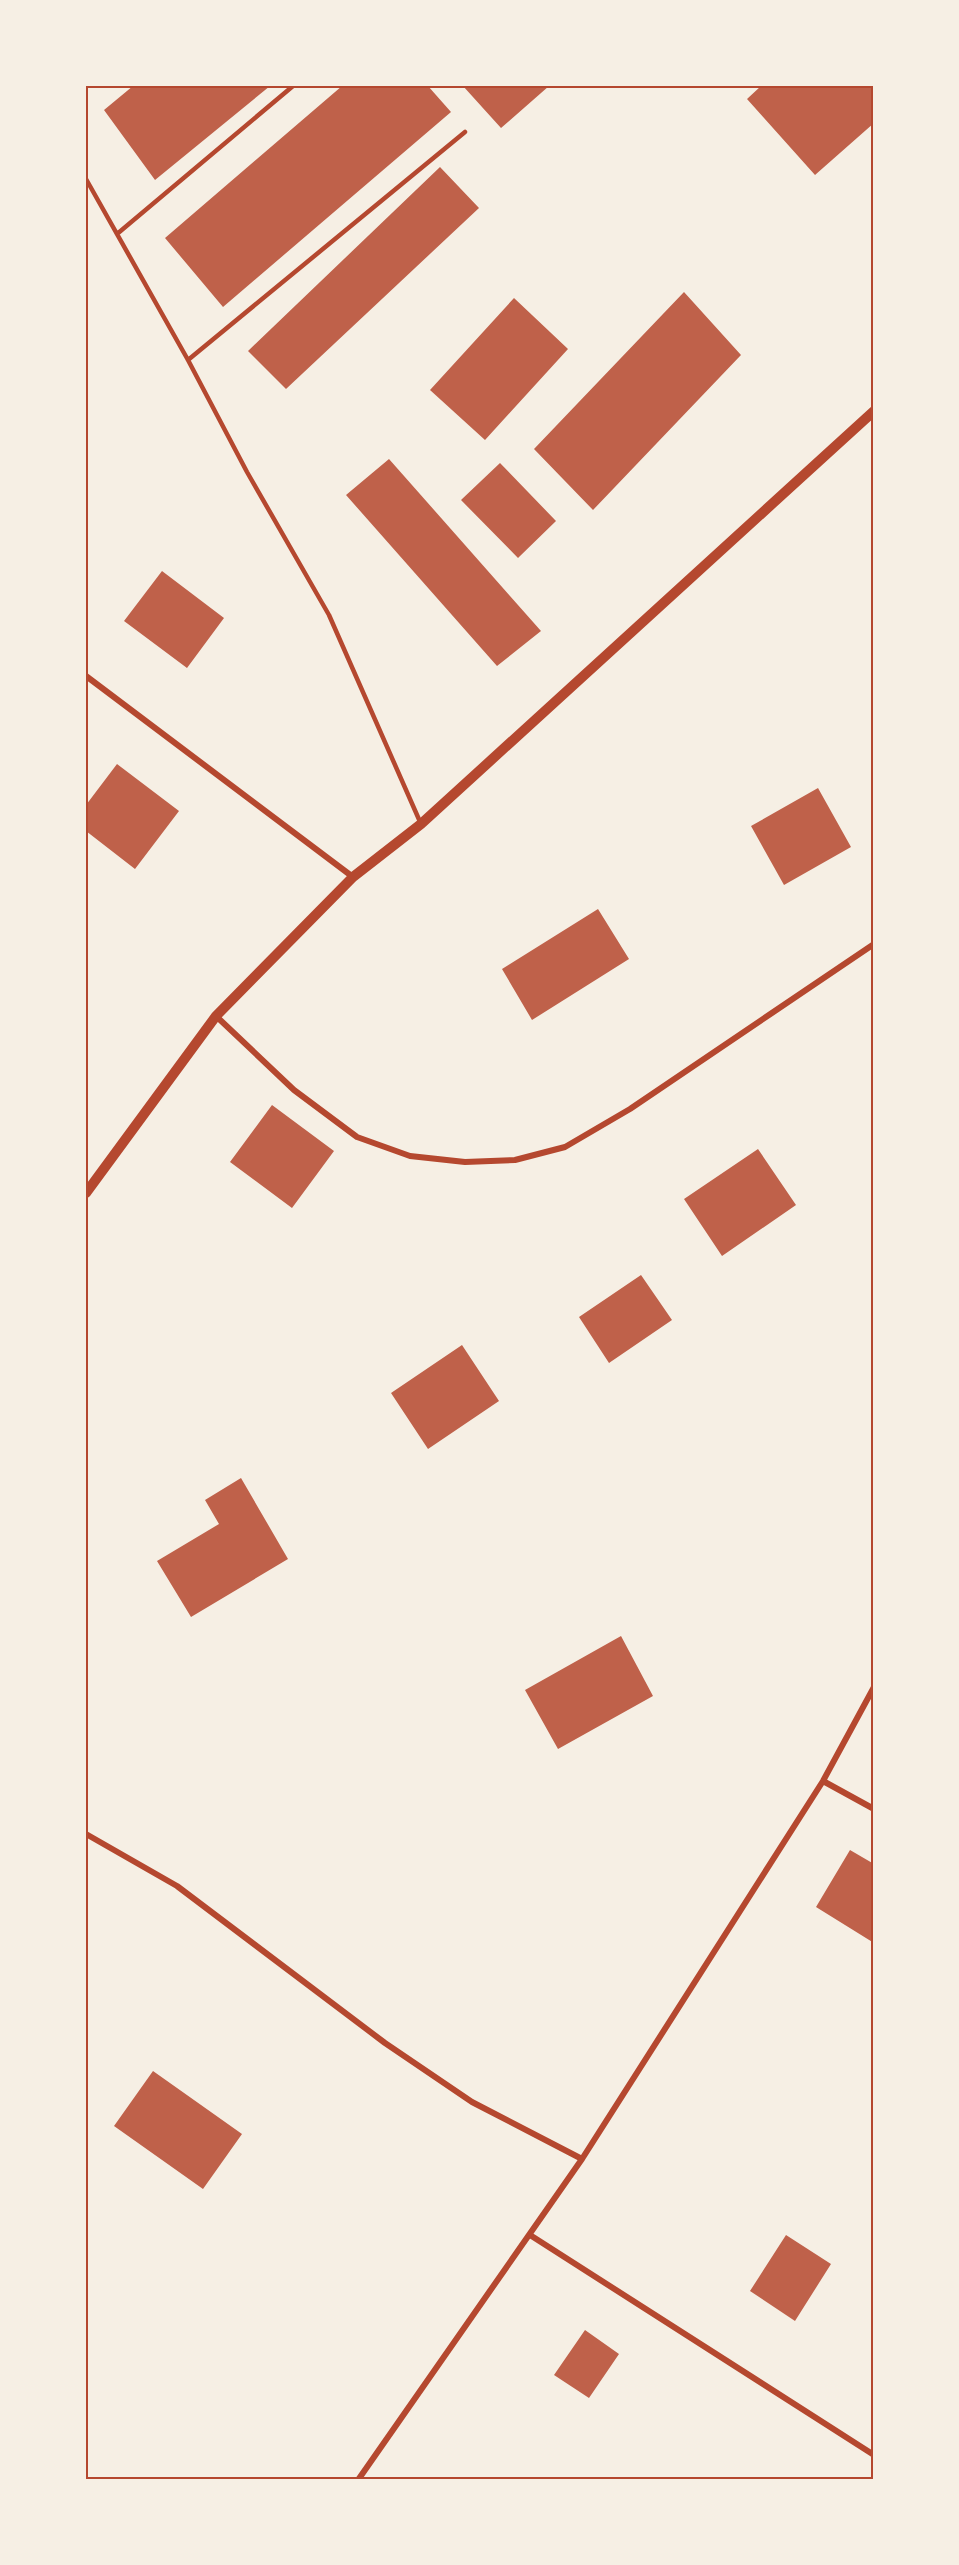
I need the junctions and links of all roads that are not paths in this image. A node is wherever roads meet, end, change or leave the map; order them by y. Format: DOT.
graph roads {
  1 [pos="293,86"];
  2 [pos="465,132"];
  3 [pos="86,179"];
  4 [pos="117,234"];
  5 [pos="188,360"];
  6 [pos="873,411"];
  7 [pos="86,676"];
  8 [pos="421,824"];
  9 [pos="353,877"];
  10 [pos="873,944"];
  11 [pos="216,1016"];
  12 [pos="86,1193"];
  13 [pos="873,1687"];
  14 [pos="823,1781"];
  15 [pos="873,1809"];
  16 [pos="86,1834"];
  17 [pos="582,2159"];
  18 [pos="530,2235"];
  19 [pos="873,2455"];
  20 [pos="358,2480"];
  1 -- 4 [label="lane"];
  2 -- 5 [label="lane"];
  3 -- 4 [label="lane"];
  4 -- 5 [label="lane"];
  5 -- 8 [label="lane"];
  6 -- 8 [label="street"];
  7 -- 9 [label="street"];
  8 -- 9 [label="street"];
  9 -- 11 [label="street"];
  10 -- 11 [label="street"];
  11 -- 12 [label="street"];
  13 -- 14 [label="street"];
  14 -- 15 [label="street"];
  14 -- 17 [label="street"];
  16 -- 17 [label="street"];
  17 -- 18 [label="street"];
  18 -- 19 [label="street"];
  18 -- 20 [label="street"];
}
